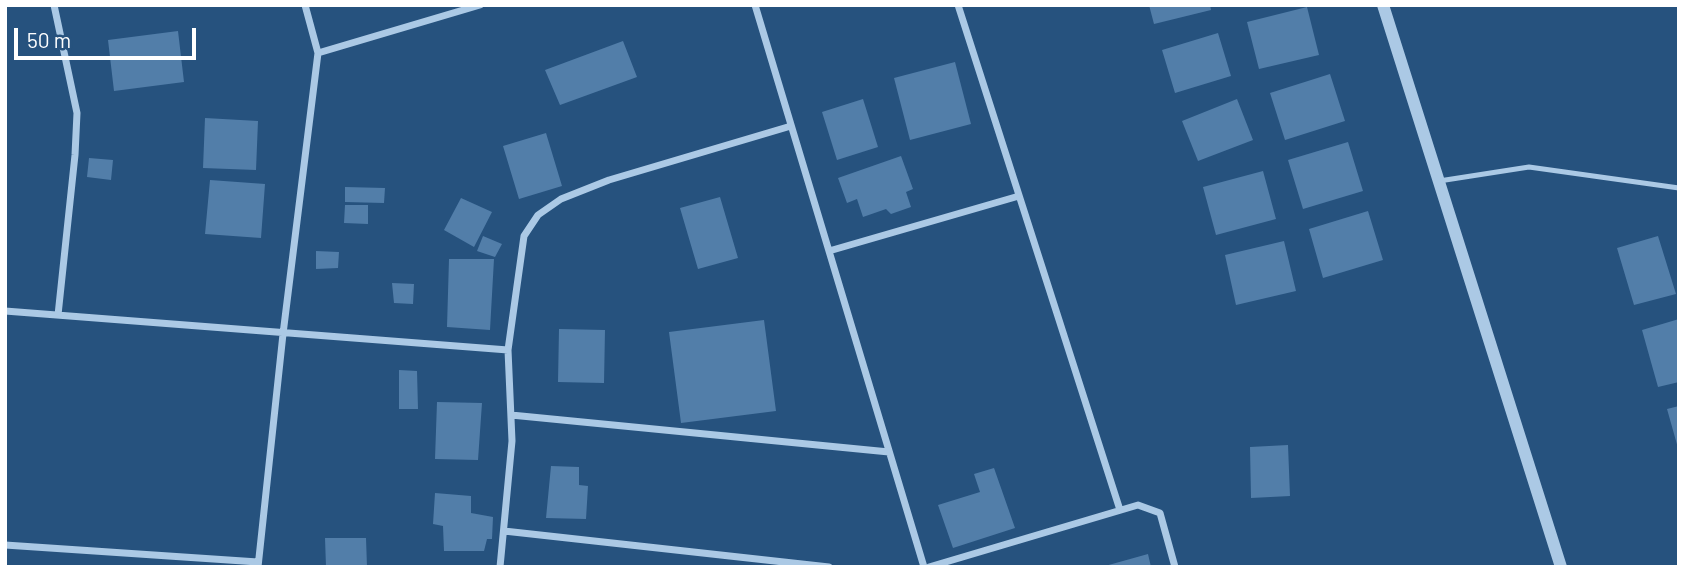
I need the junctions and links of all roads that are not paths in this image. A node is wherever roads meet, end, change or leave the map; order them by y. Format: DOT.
graph roads {
  1 [pos="54,5"];
  2 [pos="305,5"];
  3 [pos="480,5"];
  4 [pos="755,5"];
  5 [pos="958,5"];
  6 [pos="1383,5"];
  7 [pos="318,52"];
  8 [pos="791,126"];
  9 [pos="1439,181"];
  10 [pos="1679,188"];
  11 [pos="1019,196"];
  12 [pos="829,251"];
  13 [pos="5,311"];
  14 [pos="58,315"];
  15 [pos="283,334"];
  16 [pos="508,350"];
  17 [pos="511,415"];
  18 [pos="889,452"];
  19 [pos="1120,510"];
  20 [pos="504,531"];
  21 [pos="5,545"];
  22 [pos="258,565"];
  23 [pos="500,567"];
  24 [pos="829,567"];
  25 [pos="926,567"];
  26 [pos="1175,567"];
  27 [pos="1561,567"];
  1 -- 14 [label="street"];
  2 -- 7 [label="street"];
  3 -- 7 [label="street"];
  4 -- 8 [label="street"];
  5 -- 11 [label="street"];
  6 -- 9 [label="street"];
  7 -- 15 [label="street"];
  8 -- 12 [label="street"];
  8 -- 16 [label="street"];
  9 -- 10 [label="lane"];
  9 -- 27 [label="street"];
  11 -- 12 [label="street"];
  11 -- 19 [label="street"];
  12 -- 18 [label="street"];
  13 -- 14 [label="street"];
  14 -- 15 [label="street"];
  15 -- 16 [label="street"];
  15 -- 22 [label="street"];
  16 -- 17 [label="street"];
  17 -- 18 [label="street"];
  17 -- 20 [label="street"];
  18 -- 25 [label="street"];
  19 -- 25 [label="street"];
  19 -- 26 [label="street"];
  20 -- 23 [label="street"];
  20 -- 24 [label="street"];
  21 -- 22 [label="street"];
}
